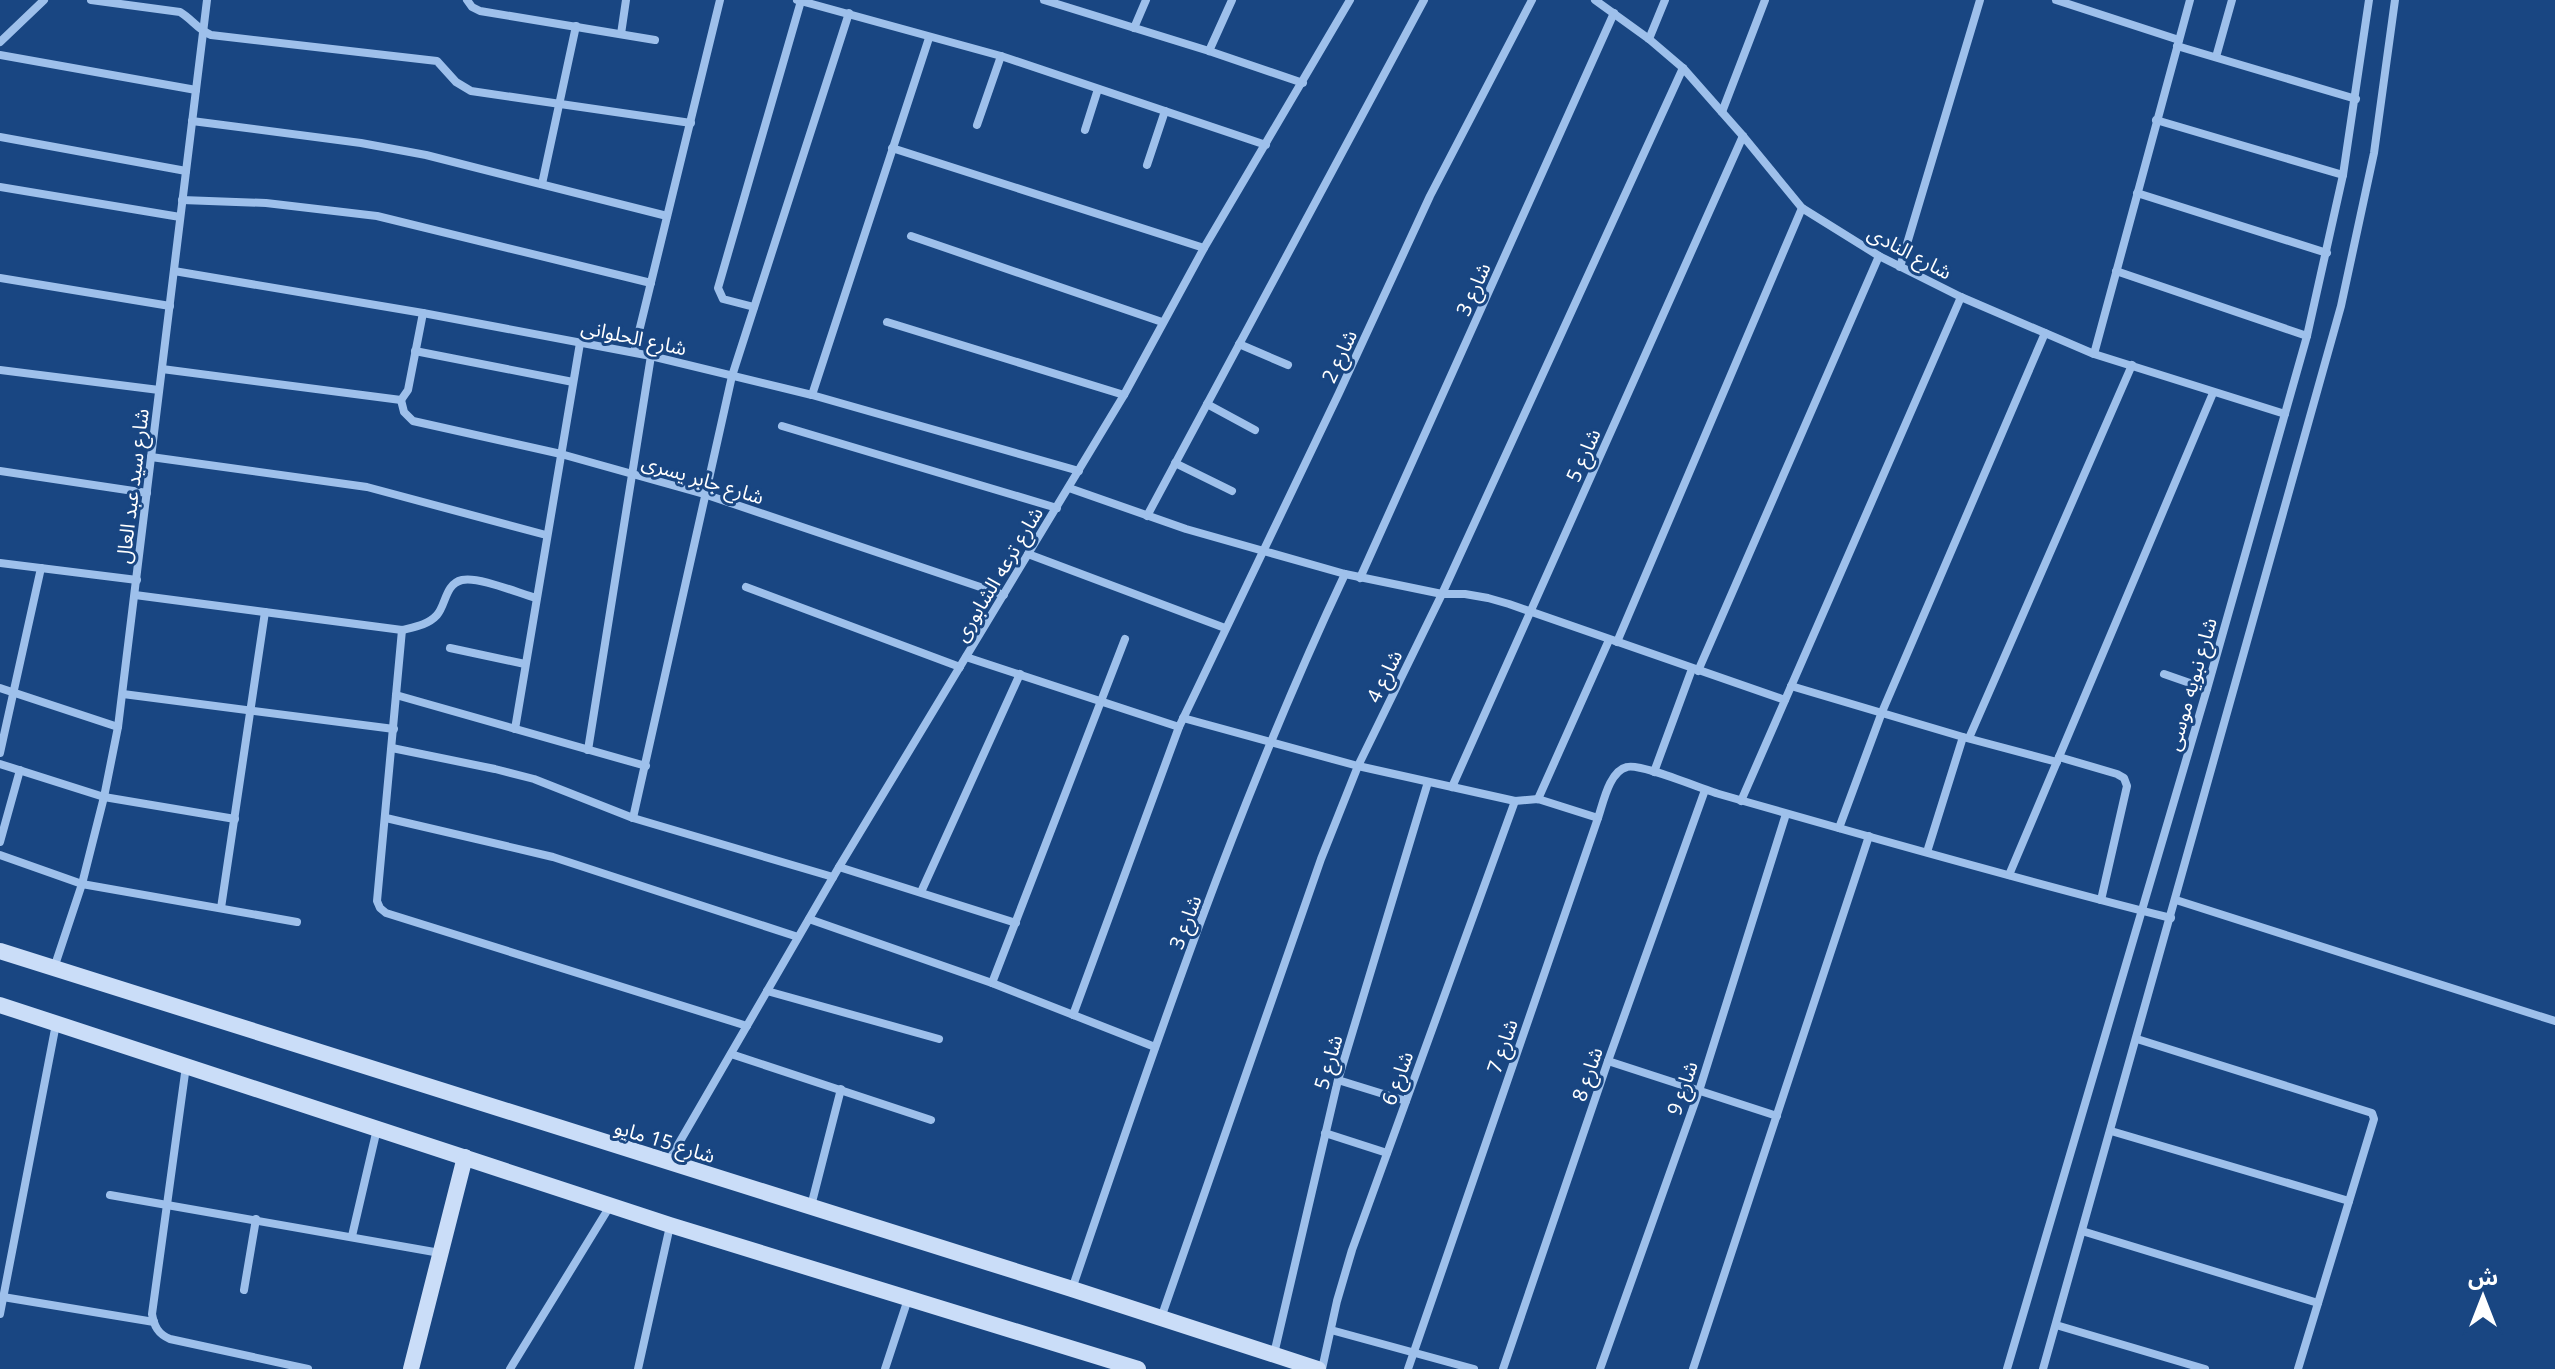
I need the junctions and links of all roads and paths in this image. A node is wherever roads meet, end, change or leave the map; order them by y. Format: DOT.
graph roads {
  1 [pos="44,0"];
  2 [pos="91,0"];
  3 [pos="207,0"];
  4 [pos="467,0"];
  5 [pos="626,0"];
  6 [pos="720,0"];
  7 [pos="799,0"];
  8 [pos="1146,0"];
  9 [pos="1232,0"];
  10 [pos="1350,0"];
  11 [pos="1424,0"];
  12 [pos="1532,0"];
  13 [pos="1595,0"];
  14 [pos="1665,0"];
  15 [pos="1765,0"];
  16 [pos="1980,0"];
  17 [pos="2056,0"];
  18 [pos="2190,0"];
  19 [pos="2232,0"];
  20 [pos="2369,0"];
  21 [pos="2395,0"];
  22 [pos="1048,1"];
  23 [pos="849,13"];
  24 [pos="1614,13"];
  25 [pos="576,26"];
  26 [pos="1134,28"];
  27 [pos="203,31"];
  28 [pos="621,34"];
  29 [pos="929,38"];
  30 [pos="1649,39"];
  31 [pos="655,40"];
  32 [pos="0,42"];
  33 [pos="2178,43"];
  34 [pos="1209,51"];
  35 [pos="0,55"];
  36 [pos="1001,56"];
  37 [pos="2216,57"];
  38 [pos="1683,68"];
  39 [pos="1303,83"];
  40 [pos="1098,89"];
  41 [pos="196,90"];
  42 [pos="2356,99"];
  43 [pos="558,104"];
  44 [pos="1165,111"];
  45 [pos="1722,112"];
  46 [pos="2156,120"];
  47 [pos="192,121"];
  48 [pos="691,123"];
  49 [pos="977,125"];
  50 [pos="1085,130"];
  51 [pos="1743,136"];
  52 [pos="0,137"];
  53 [pos="1266,145"];
  54 [pos="892,148"];
  55 [pos="1147,165"];
  56 [pos="186,171"];
  57 [pos="2343,175"];
  58 [pos="542,184"];
  59 [pos="0,187"];
  60 [pos="2137,193"];
  61 [pos="182,200"];
  62 [pos="1802,208"];
  63 [pos="667,216"];
  64 [pos="180,217"];
  65 [pos="911,236"];
  66 [pos="1204,248"];
  67 [pos="2327,253"];
  68 [pos="1879,256"];
  69 [pos="1900,267"];
  70 [pos="174,271"];
  71 [pos="2116,271"];
  72 [pos="0,278"];
  73 [pos="651,283"];
  74 [pos="1961,297"];
  75 [pos="170,306"];
  76 [pos="754,307"];
  77 [pos="423,313"];
  78 [pos="887,322"];
  79 [pos="1162,322"];
  80 [pos="2045,333"];
  81 [pos="2307,336"];
  82 [pos="580,343"];
  83 [pos="1239,344"];
  84 [pos="415,351"];
  85 [pos="634,352"];
  86 [pos="2094,354"];
  87 [pos="651,356"];
  88 [pos="1288,365"];
  89 [pos="2132,365"];
  90 [pos="162,369"];
  91 [pos="0,370"];
  92 [pos="732,376"];
  93 [pos="573,382"];
  94 [pos="159,390"];
  95 [pos="2213,393"];
  96 [pos="812,395"];
  97 [pos="1124,395"];
  98 [pos="401,400"];
  99 [pos="1207,404"];
  100 [pos="2285,414"];
  101 [pos="782,426"];
  102 [pos="1255,430"];
  103 [pos="561,454"];
  104 [pos="151,457"];
  105 [pos="1175,463"];
  106 [pos="0,471"];
  107 [pos="1079,471"];
  108 [pos="631,474"];
  109 [pos="1069,488"];
  110 [pos="1232,491"];
  111 [pos="147,493"];
  112 [pos="704,494"];
  113 [pos="1057,508"];
  114 [pos="1147,516"];
  115 [pos="546,535"];
  116 [pos="1262,552"];
  117 [pos="1028,554"];
  118 [pos="0,563"];
  119 [pos="41,568"];
  120 [pos="1345,574"];
  121 [pos="1360,578"];
  122 [pos="137,580"];
  123 [pos="746,587"];
  124 [pos="1442,594"];
  125 [pos="135,595"];
  126 [pos="1004,595"];
  127 [pos="536,598"];
  128 [pos="1531,611"];
  129 [pos="265,612"];
  130 [pos="1225,628"];
  131 [pos="402,630"];
  132 [pos="1125,639"];
  133 [pos="1613,641"];
  134 [pos="450,648"];
  135 [pos="966,657"];
  136 [pos="525,664"];
  137 [pos="960,667"];
  138 [pos="1695,670"];
  139 [pos="1020,674"];
  140 [pos="2164,674"];
  141 [pos="1791,686"];
  142 [pos="0,688"];
  143 [pos="2207,689"];
  144 [pos="14,692"];
  145 [pos="123,694"];
  146 [pos="396,695"];
  147 [pos="1785,700"];
  148 [pos="1101,701"];
  149 [pos="251,711"];
  150 [pos="1882,712"];
  151 [pos="1181,723"];
  152 [pos="118,727"];
  153 [pos="394,729"];
  154 [pos="515,729"];
  155 [pos="1966,738"];
  156 [pos="1271,742"];
  157 [pos="392,748"];
  158 [pos="588,750"];
  159 [pos="0,753"];
  160 [pos="2058,759"];
  161 [pos="0,764"];
  162 [pos="646,766"];
  163 [pos="1358,766"];
  164 [pos="20,770"];
  165 [pos="1654,772"];
  166 [pos="1428,782"];
  167 [pos="1452,787"];
  168 [pos="1705,790"];
  169 [pos="104,797"];
  170 [pos="1538,799"];
  171 [pos="1515,801"];
  172 [pos="1741,801"];
  173 [pos="1786,814"];
  174 [pos="386,818"];
  175 [pos="633,818"];
  176 [pos="1598,818"];
  177 [pos="235,819"];
  178 [pos="1839,828"];
  179 [pos="1869,836"];
  180 [pos="0,842"];
  181 [pos="1927,852"];
  182 [pos="0,855"];
  183 [pos="839,867"];
  184 [pos="2009,875"];
  185 [pos="833,877"];
  186 [pos="82,884"];
  187 [pos="921,892"];
  188 [pos="2101,900"];
  189 [pos="2176,900"];
  190 [pos="221,908"];
  191 [pos="2142,910"];
  192 [pos="2171,918"];
  193 [pos="809,919"];
  194 [pos="297,922"];
  195 [pos="1016,923"];
  196 [pos="798,937"];
  197 [pos="0,951"];
  198 [pos="53,969"];
  199 [pos="992,983"];
  200 [pos="767,991"];
  201 [pos="0,1005"];
  202 [pos="1073,1015"];
  203 [pos="2555,1021"];
  204 [pos="56,1023"];
  205 [pos="747,1026"];
  206 [pos="939,1039"];
  207 [pos="2137,1039"];
  208 [pos="1155,1047"];
  209 [pos="731,1054"];
  210 [pos="1608,1061"];
  211 [pos="186,1066"];
  212 [pos="1338,1080"];
  213 [pos="841,1089"];
  214 [pos="1699,1091"];
  215 [pos="1406,1101"];
  216 [pos="1777,1116"];
  217 [pos="931,1120"];
  218 [pos="377,1129"];
  219 [pos="2111,1131"];
  220 [pos="1325,1133"];
  221 [pos="1387,1153"];
  222 [pos="465,1157"];
  223 [pos="668,1163"];
  224 [pos="110,1195"];
  225 [pos="2349,1201"];
  226 [pos="166,1204"];
  227 [pos="611,1206"];
  228 [pos="811,1206"];
  229 [pos="256,1219"];
  230 [pos="670,1225"];
  231 [pos="2082,1231"];
  232 [pos="352,1236"];
  233 [pos="440,1253"];
  234 [pos="1072,1289"];
  235 [pos="244,1290"];
  236 [pos="3,1297"];
  237 [pos="908,1298"];
  238 [pos="2318,1303"];
  239 [pos="0,1314"];
  240 [pos="153,1318"];
  241 [pos="1161,1318"];
  242 [pos="2056,1325"];
  243 [pos="1331,1330"];
  244 [pos="1413,1352"];
  245 [pos="1274,1355"];
  246 [pos="1127,1367"];
  247 [pos="308,1369"];
  248 [pos="411,1369"];
  249 [pos="510,1369"];
  250 [pos="639,1369"];
  251 [pos="885,1369"];
  252 [pos="1320,1369"];
  253 [pos="1408,1369"];
  254 [pos="1474,1369"];
  255 [pos="1503,1369"];
  256 [pos="1600,1369"];
  257 [pos="1693,1369"];
  258 [pos="2007,1369"];
  259 [pos="2043,1369"];
  260 [pos="2205,1369"];
  261 [pos="2298,1369"];
  1 -- 32 [label="street"];
  2 -- 27 [label="street"];
  3 -- 27 [label="street, شارع سيد عبد العال"];
  4 -- 25 [label="street"];
  5 -- 28 [label="street"];
  6 -- 48 [label="street"];
  7 -- 23 [label="street"];
  7 -- 76 [label="street"];
  8 -- 26 [label="street"];
  9 -- 34 [label="street"];
  10 -- 39 [label="street, شارع ترعه الشابورى"];
  11 -- 83 [label="street"];
  12 -- 116 [label="street, شارع 2"];
  13 -- 24 [label="street, شارع النادى"];
  14 -- 30 [label="street"];
  15 -- 45 [label="street"];
  16 -- 69 [label="street"];
  17 -- 33 [label="street"];
  18 -- 33 [label="street"];
  19 -- 37 [label="street"];
  20 -- 42 [label="street, شارع نبويه موسى"];
  21 -- 189 [label="street"];
  22 -- 26 [label="street"];
  23 -- 29 [label="street"];
  23 -- 76 [label="street"];
  24 -- 30 [label="street, شارع النادى"];
  24 -- 121 [label="street, شارع 3"];
  25 -- 28 [label="street"];
  25 -- 43 [label="street"];
  26 -- 34 [label="street"];
  27 -- 41 [label="street, شارع سيد عبد العال"];
  27 -- 43 [label="street"];
  28 -- 31 [label="street"];
  29 -- 36 [label="street"];
  29 -- 54 [label="street"];
  30 -- 38 [label="street, شارع النادى"];
  33 -- 37 [label="street"];
  33 -- 46 [label="street"];
  34 -- 39 [label="street"];
  35 -- 41 [label="street"];
  36 -- 40 [label="street"];
  36 -- 49 [label="street"];
  37 -- 42 [label="street"];
  38 -- 45 [label="street, شارع النادى"];
  38 -- 124 [label="street, شارع 4"];
  39 -- 53 [label="street, شارع ترعه الشابورى"];
  40 -- 44 [label="street"];
  40 -- 50 [label="street"];
  41 -- 47 [label="street, شارع سيد عبد العال"];
  42 -- 57 [label="street, شارع نبويه موسى"];
  43 -- 48 [label="street"];
  43 -- 58 [label="street"];
  44 -- 53 [label="street"];
  44 -- 55 [label="street"];
  45 -- 51 [label="street, شارع النادى"];
  46 -- 57 [label="street"];
  46 -- 60 [label="street"];
  47 -- 56 [label="street, شارع سيد عبد العال"];
  47 -- 58 [label="street"];
  48 -- 63 [label="street"];
  51 -- 62 [label="street, شارع النادى"];
  51 -- 128 [label="street, شارع 5"];
  52 -- 56 [label="street"];
  53 -- 66 [label="street, شارع ترعه الشابورى"];
  54 -- 66 [label="street"];
  54 -- 96 [label="street"];
  56 -- 61 [label="street, شارع سيد عبد العال"];
  57 -- 67 [label="street, شارع نبويه موسى"];
  58 -- 63 [label="street"];
  59 -- 64 [label="street"];
  60 -- 67 [label="street"];
  60 -- 71 [label="street"];
  61 -- 64 [label="street, شارع سيد عبد العال"];
  61 -- 73 [label="street"];
  62 -- 68 [label="street, شارع النادى"];
  62 -- 133 [label="street"];
  63 -- 73 [label="street"];
  64 -- 70 [label="street, شارع سيد عبد العال"];
  65 -- 79 [label="street"];
  66 -- 79 [label="street, شارع ترعه الشابورى"];
  67 -- 81 [label="street, شارع نبويه موسى"];
  68 -- 69 [label="street, شارع النادى"];
  68 -- 138 [label="street"];
  69 -- 74 [label="street, شارع النادى"];
  70 -- 75 [label="street, شارع سيد عبد العال"];
  70 -- 77 [label="street, شارع الحلوانى"];
  71 -- 81 [label="street"];
  71 -- 86 [label="street"];
  72 -- 75 [label="street"];
  73 -- 85 [label="street"];
  74 -- 80 [label="street, شارع النادى"];
  74 -- 141 [label="street"];
  75 -- 90 [label="street, شارع سيد عبد العال"];
  76 -- 92 [label="street"];
  77 -- 82 [label="street, شارع الحلوانى"];
  77 -- 84 [label="street"];
  78 -- 97 [label="street"];
  79 -- 97 [label="street, شارع ترعه الشابورى"];
  80 -- 86 [label="street, شارع النادى"];
  80 -- 150 [label="street"];
  81 -- 100 [label="street, شارع نبويه موسى"];
  82 -- 85 [label="street, شارع الحلوانى"];
  82 -- 93 [label="street"];
  83 -- 88 [label="street"];
  83 -- 99 [label="street"];
  84 -- 93 [label="street"];
  84 -- 98 [label="street"];
  85 -- 87 [label="street, شارع الحلوانى"];
  86 -- 89 [label="street, شارع النادى"];
  87 -- 92 [label="street, شارع الحلوانى"];
  87 -- 108 [label="street"];
  89 -- 95 [label="street, شارع النادى"];
  89 -- 155 [label="street"];
  90 -- 94 [label="street, شارع سيد عبد العال"];
  90 -- 98 [label="street"];
  91 -- 94 [label="street"];
  92 -- 96 [label="street, شارع الحلوانى"];
  92 -- 112 [label="street"];
  93 -- 103 [label="street"];
  94 -- 104 [label="street, شارع سيد عبد العال"];
  95 -- 100 [label="street, شارع النادى"];
  95 -- 160 [label="street"];
  96 -- 107 [label="street, شارع الحلوانى"];
  97 -- 107 [label="street, شارع ترعه الشابورى"];
  98 -- 103 [label="street, شارع جابر يسرى"];
  99 -- 102 [label="street"];
  99 -- 105 [label="street"];
  100 -- 143 [label="street, شارع نبويه موسى"];
  101 -- 113 [label="street"];
  103 -- 108 [label="street, شارع جابر يسرى"];
  103 -- 115 [label="street"];
  104 -- 111 [label="street, شارع سيد عبد العال"];
  104 -- 115 [label="street"];
  105 -- 110 [label="street"];
  105 -- 114 [label="street"];
  106 -- 111 [label="street"];
  107 -- 109 [label="street, شارع ترعه الشابورى"];
  108 -- 112 [label="street, شارع جابر يسرى"];
  108 -- 158 [label="street"];
  109 -- 113 [label="street, شارع ترعه الشابورى"];
  109 -- 114 [label="street"];
  111 -- 122 [label="street, شارع سيد عبد العال"];
  112 -- 126 [label="street, شارع جابر يسرى"];
  112 -- 162 [label="street"];
  113 -- 117 [label="street, شارع ترعه الشابورى"];
  114 -- 116 [label="street"];
  115 -- 127 [label="street"];
  116 -- 120 [label="street"];
  116 -- 130 [label="street, شارع 2"];
  117 -- 126 [label="street, شارع ترعه الشابورى"];
  117 -- 130 [label="street"];
  118 -- 119 [label="street"];
  119 -- 122 [label="street"];
  119 -- 144 [label="street"];
  120 -- 121 [label="street"];
  120 -- 156 [label="street, شارع 3"];
  121 -- 124 [label="street"];
  122 -- 125 [label="street, شارع سيد عبد العال"];
  123 -- 137 [label="street"];
  124 -- 128 [label="street"];
  124 -- 163 [label="street, شارع 4"];
  125 -- 129 [label="street"];
  125 -- 145 [label="street, شارع سيد عبد العال"];
  126 -- 135 [label="street, شارع ترعه الشابورى"];
  127 -- 131 [label="street"];
  127 -- 136 [label="street"];
  128 -- 133 [label="street"];
  128 -- 167 [label="street, شارع 5"];
  129 -- 131 [label="street"];
  129 -- 149 [label="street"];
  130 -- 151 [label="street, شارع 2"];
  131 -- 146 [label="street"];
  132 -- 148 [label="street"];
  133 -- 138 [label="street"];
  133 -- 170 [label="street"];
  134 -- 136 [label="street"];
  135 -- 137 [label="street, شارع ترعه الشابورى"];
  135 -- 139 [label="street"];
  136 -- 154 [label="street"];
  137 -- 183 [label="street, شارع ترعه الشابورى"];
  138 -- 147 [label="street"];
  138 -- 165 [label="street"];
  139 -- 148 [label="street"];
  139 -- 187 [label="street"];
  140 -- 143 [label="street"];
  141 -- 147 [label="street"];
  141 -- 150 [label="street"];
  142 -- 144 [label="street"];
  143 -- 191 [label="street, شارع نبويه موسى"];
  144 -- 152 [label="street"];
  144 -- 159 [label="street"];
  145 -- 149 [label="street"];
  145 -- 152 [label="street, شارع سيد عبد العال"];
  146 -- 153 [label="street"];
  146 -- 154 [label="street"];
  147 -- 172 [label="street"];
  148 -- 151 [label="street"];
  148 -- 195 [label="street"];
  149 -- 153 [label="street"];
  149 -- 177 [label="street"];
  150 -- 155 [label="street"];
  150 -- 178 [label="street"];
  151 -- 156 [label="street"];
  151 -- 202 [label="street, شارع 2"];
  152 -- 169 [label="street, شارع سيد عبد العال"];
  153 -- 157 [label="street"];
  154 -- 158 [label="street"];
  155 -- 160 [label="street"];
  155 -- 181 [label="street"];
  156 -- 163 [label="street"];
  156 -- 208 [label="street, شارع 3"];
  157 -- 174 [label="street"];
  157 -- 175 [label="street"];
  158 -- 162 [label="street"];
  160 -- 184 [label="street"];
  160 -- 188 [label="street"];
  161 -- 164 [label="street"];
  162 -- 175 [label="street"];
  163 -- 166 [label="street"];
  163 -- 241 [label="street, شارع 4"];
  164 -- 169 [label="street"];
  164 -- 180 [label="street"];
  165 -- 168 [label="street"];
  165 -- 176 [label="street, شارع 7"];
  166 -- 167 [label="street"];
  166 -- 212 [label="street, شارع 5"];
  167 -- 171 [label="street"];
  168 -- 172 [label="street"];
  168 -- 210 [label="street, شارع 8"];
  169 -- 177 [label="street"];
  169 -- 186 [label="street, شارع سيد عبد العال"];
  170 -- 171 [label="street"];
  170 -- 176 [label="street"];
  171 -- 215 [label="street, شارع 6"];
  172 -- 173 [label="street"];
  173 -- 178 [label="street"];
  173 -- 214 [label="street, شارع 9"];
  174 -- 196 [label="street"];
  174 -- 205 [label="street"];
  175 -- 185 [label="street"];
  176 -- 244 [label="street, شارع 7"];
  177 -- 190 [label="street"];
  178 -- 179 [label="street"];
  179 -- 181 [label="street"];
  179 -- 216 [label="street"];
  181 -- 184 [label="street"];
  182 -- 186 [label="street"];
  183 -- 185 [label="street, شارع ترعه الشابورى"];
  183 -- 187 [label="street"];
  184 -- 188 [label="street"];
  185 -- 193 [label="street, شارع ترعه الشابورى"];
  186 -- 190 [label="street"];
  186 -- 198 [label="street, شارع سيد عبد العال"];
  187 -- 195 [label="street"];
  188 -- 191 [label="street"];
  189 -- 192 [label="street"];
  189 -- 203 [label="street"];
  190 -- 194 [label="street"];
  191 -- 192 [label="street"];
  191 -- 258 [label="street, شارع نبويه موسى"];
  192 -- 207 [label="street"];
  193 -- 196 [label="street, شارع ترعه الشابورى"];
  193 -- 199 [label="street"];
  195 -- 199 [label="street"];
  196 -- 200 [label="street, شارع ترعه الشابورى"];
  197 -- 198 [label="main road, شارع 15 مايو"];
  198 -- 223 [label="main road, شارع 15 مايو"];
  199 -- 202 [label="street"];
  200 -- 205 [label="street, شارع ترعه الشابورى"];
  200 -- 206 [label="street"];
  201 -- 204 [label="main road"];
  202 -- 208 [label="street"];
  204 -- 211 [label="main road"];
  204 -- 236 [label="street"];
  205 -- 209 [label="street, شارع ترعه الشابورى"];
  207 -- 219 [label="street"];
  207 -- 225 [label="street"];
  208 -- 234 [label="street, شارع 3"];
  209 -- 213 [label="street"];
  209 -- 223 [label="street, شارع ترعه الشابورى"];
  210 -- 214 [label="street"];
  210 -- 255 [label="street, شارع 8"];
  211 -- 218 [label="main road"];
  211 -- 226 [label="street"];
  212 -- 215 [label="street"];
  212 -- 220 [label="street, شارع 5"];
  213 -- 217 [label="street"];
  213 -- 228 [label="street"];
  214 -- 216 [label="street"];
  214 -- 256 [label="street, شارع 9"];
  215 -- 221 [label="street, شارع 6"];
  216 -- 257 [label="street"];
  218 -- 222 [label="main road"];
  218 -- 232 [label="street"];
  219 -- 225 [label="street"];
  219 -- 231 [label="street"];
  220 -- 221 [label="street"];
  220 -- 245 [label="street, شارع 5"];
  221 -- 243 [label="street, شارع 6"];
  222 -- 227 [label="main road"];
  222 -- 233 [label="main road"];
  223 -- 228 [label="main road, شارع 15 مايو"];
  224 -- 226 [label="street"];
  225 -- 238 [label="street"];
  226 -- 229 [label="street"];
  226 -- 240 [label="street"];
  227 -- 230 [label="main road"];
  227 -- 249 [label="street"];
  228 -- 234 [label="main road, شارع 15 مايو"];
  229 -- 232 [label="street"];
  229 -- 235 [label="street"];
  230 -- 237 [label="main road"];
  230 -- 250 [label="street"];
  231 -- 238 [label="street"];
  231 -- 242 [label="street"];
  232 -- 233 [label="street"];
  233 -- 248 [label="main road"];
  234 -- 241 [label="main road, شارع 15 مايو"];
  236 -- 239 [label="street"];
  236 -- 240 [label="street"];
  237 -- 246 [label="main road"];
  237 -- 251 [label="street"];
  238 -- 261 [label="street"];
  240 -- 247 [label="street"];
  241 -- 245 [label="main road, شارع 15 مايو"];
  242 -- 259 [label="street"];
  242 -- 260 [label="street"];
  243 -- 244 [label="street"];
  243 -- 252 [label="street, شارع 6"];
  244 -- 253 [label="street, شارع 7"];
  244 -- 254 [label="street"];
  245 -- 252 [label="main road, شارع 15 مايو"];
}
